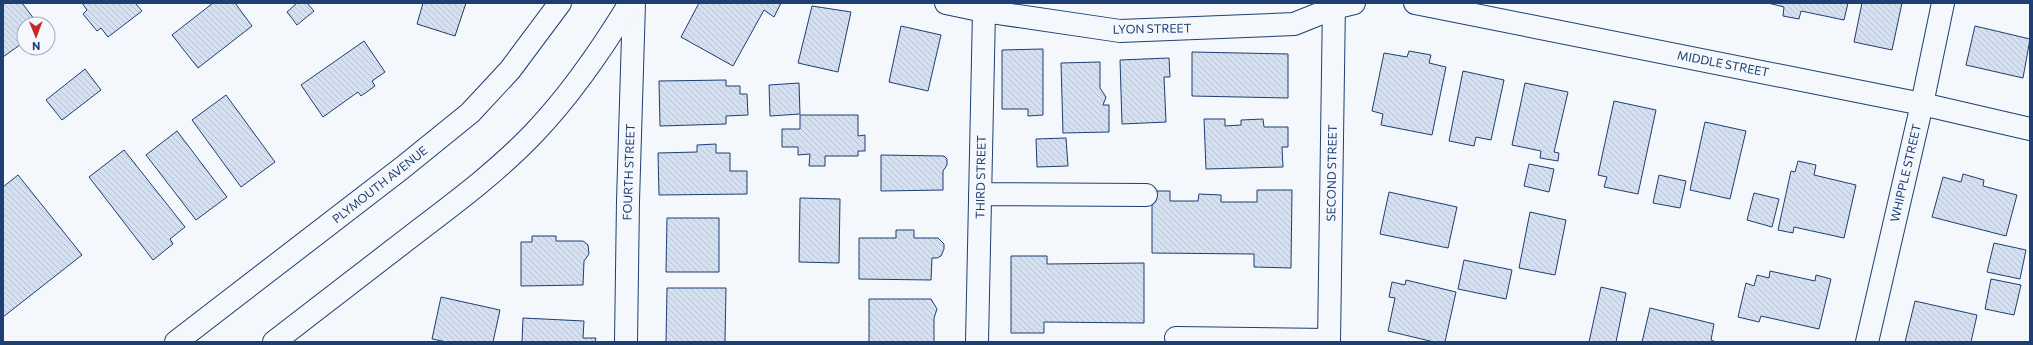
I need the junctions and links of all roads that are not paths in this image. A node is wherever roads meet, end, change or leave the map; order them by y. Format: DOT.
graph roads {
  1 [pos="560,3"];
  2 [pos="630,3"];
  3 [pos="634,3"];
  4 [pos="946,3"];
  5 [pos="1943,3"];
  6 [pos="1420,4"];
  7 [pos="1340,5"];
  8 [pos="984,11"];
  9 [pos="1922,104"];
  10 [pos="2030,129"];
  11 [pos="980,194"];
  12 [pos="1146,195"];
  13 [pos="1176,338"];
  14 [pos="1329,341"];
  15 [pos="176,342"];
  16 [pos="274,342"];
  17 [pos="626,342"];
  18 [pos="977,342"];
  19 [pos="1867,342"];
  1 -- 15 [label="street, PLYMOUTH AVENUE"];
  2 -- 16 [label="street"];
  3 -- 17 [label="street, FOURTH STREET"];
  4 -- 8 [label="street, LYON STREET"];
  5 -- 9 [label="street, WHIPPLE STREET"];
  6 -- 9 [label="street, MIDDLE STREET"];
  7 -- 8 [label="street, LYON STREET"];
  7 -- 14 [label="street, SECOND STREET"];
  8 -- 11 [label="street, THIRD STREET"];
  9 -- 10 [label="street, MIDDLE STREET"];
  9 -- 19 [label="street, WHIPPLE STREET"];
  11 -- 12 [label="street"];
  11 -- 18 [label="street, THIRD STREET"];
  13 -- 14 [label="street"];
}
